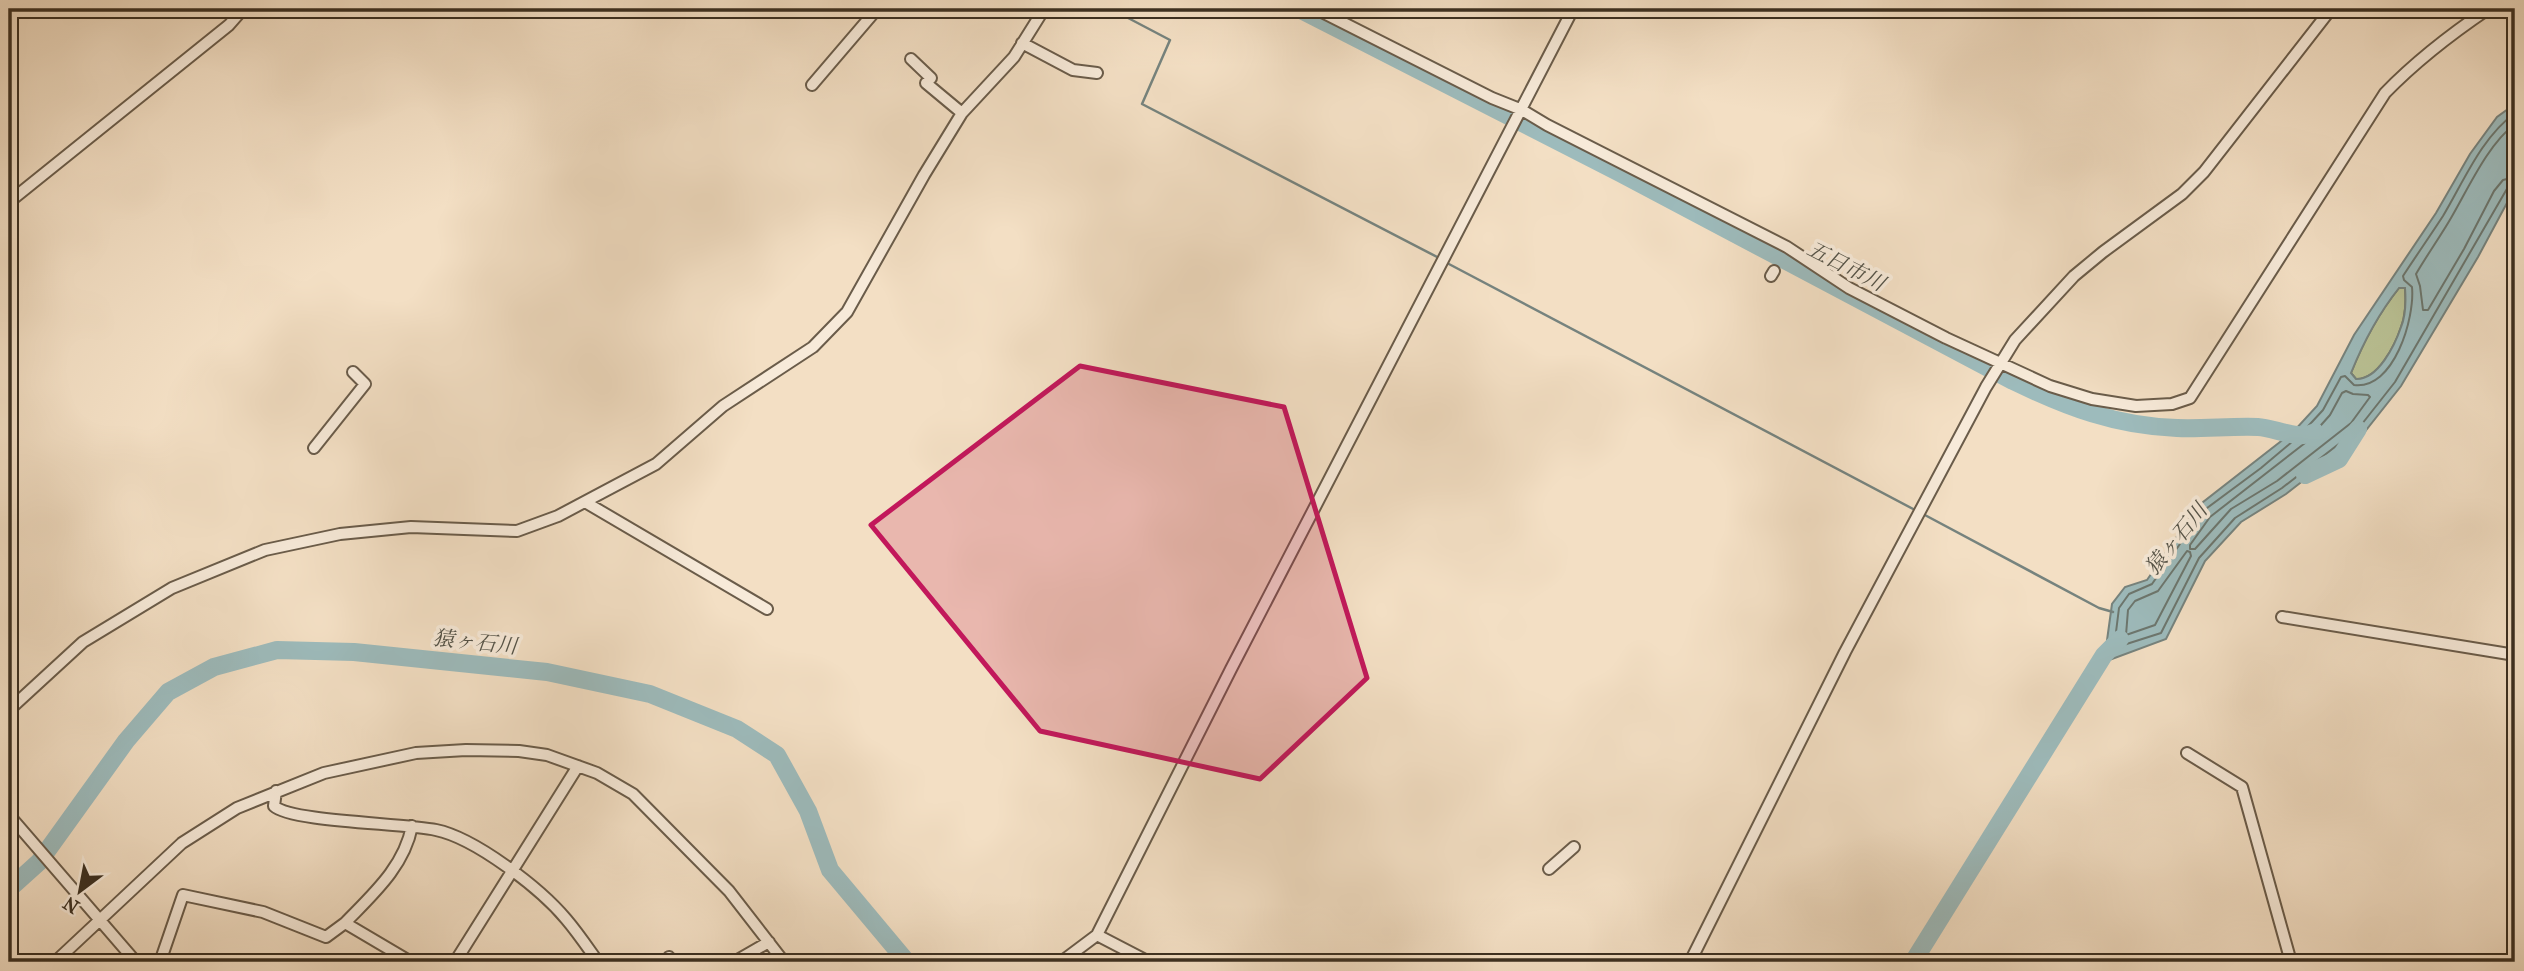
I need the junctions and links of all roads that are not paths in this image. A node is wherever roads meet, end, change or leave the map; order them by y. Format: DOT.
graph roads {
  1 [pos="243,9"];
  2 [pos="877,9"];
  3 [pos="1044,9"];
  4 [pos="1316,9"];
  5 [pos="1573,9"];
  6 [pos="2332,9"];
  7 [pos="2488,9"];
  8 [pos="1022,43"];
  9 [pos="911,59"];
  10 [pos="1097,73"];
  11 [pos="812,85"];
  12 [pos="1521,111"];
  13 [pos="962,113"];
  14 [pos="9,202"];
  15 [pos="1999,364"];
  16 [pos="354,372"];
  17 [pos="314,449"];
  18 [pos="584,502"];
  19 [pos="767,610"];
  20 [pos="2282,617"];
  21 [pos="2515,654"];
  22 [pos="9,710"];
  23 [pos="2187,753"];
  24 [pos="578,766"];
  25 [pos="276,791"];
  26 [pos="9,815"];
  27 [pos="412,826"];
  28 [pos="1574,847"];
  29 [pos="1549,869"];
  30 [pos="512,871"];
  31 [pos="97,918"];
  32 [pos="345,923"];
  33 [pos="1097,935"];
  34 [pos="769,942"];
  35 [pos="55,962"];
  36 [pos="136,962"];
  37 [pos="160,962"];
  38 [pos="411,962"];
  39 [pos="455,962"];
  40 [pos="598,962"];
  41 [pos="734,962"];
  42 [pos="784,962"];
  43 [pos="1061,962"];
  44 [pos="1149,962"];
  45 [pos="1690,962"];
  46 [pos="2291,962"];
  1 -- 14 [label="street"];
  2 -- 11 [label="street"];
  3 -- 8 [label="street"];
  4 -- 12 [label="street"];
  5 -- 12 [label="street"];
  6 -- 15 [label="street"];
  7 -- 15 [label="street"];
  8 -- 10 [label="street"];
  8 -- 13 [label="street"];
  9 -- 13 [label="street"];
  12 -- 15 [label="street"];
  12 -- 33 [label="street"];
  13 -- 18 [label="street"];
  15 -- 45 [label="street"];
  16 -- 17 [label="street"];
  18 -- 19 [label="street"];
  18 -- 22 [label="street"];
  20 -- 21 [label="street"];
  23 -- 46 [label="street"];
  24 -- 25 [label="street"];
  24 -- 30 [label="street"];
  24 -- 34 [label="street"];
  25 -- 27 [label="street"];
  25 -- 31 [label="street"];
  26 -- 31 [label="street"];
  27 -- 30 [label="street"];
  27 -- 32 [label="street"];
  28 -- 29 [label="street"];
  30 -- 39 [label="street"];
  30 -- 40 [label="street"];
  31 -- 35 [label="street"];
  31 -- 36 [label="street"];
  32 -- 37 [label="street"];
  32 -- 38 [label="street"];
  33 -- 43 [label="street"];
  33 -- 44 [label="street"];
  34 -- 41 [label="street"];
  34 -- 42 [label="street"];
}
